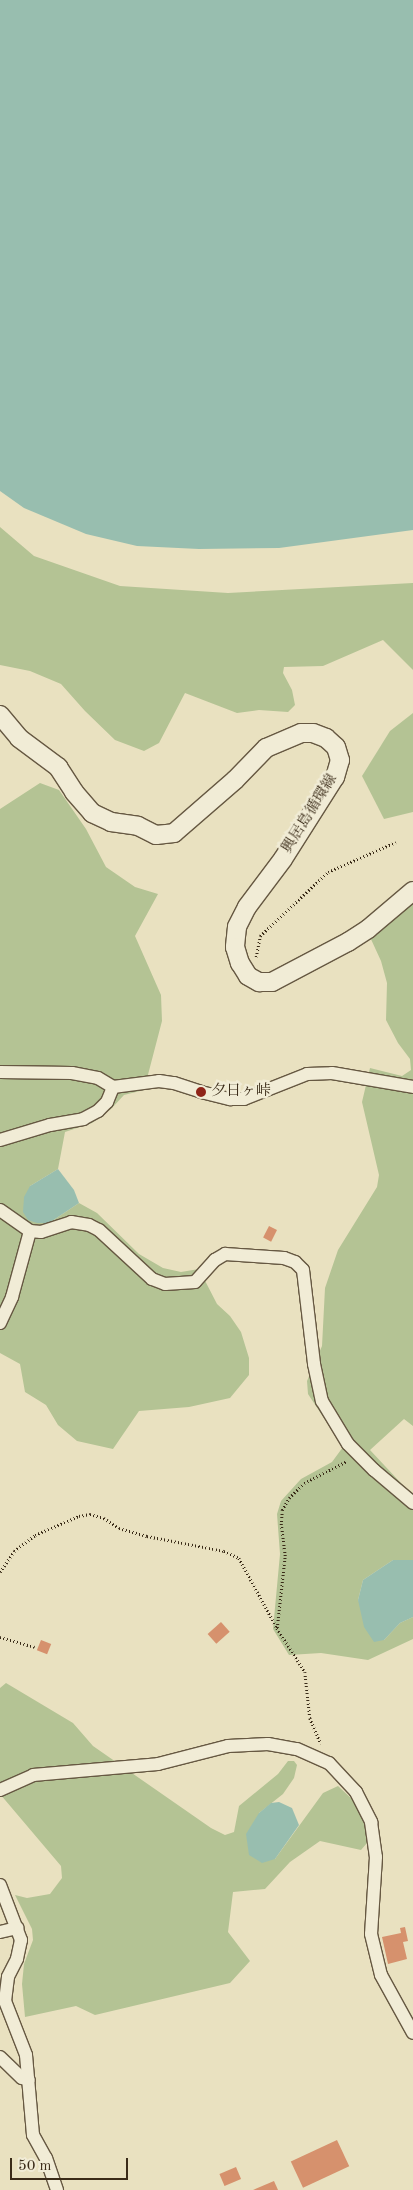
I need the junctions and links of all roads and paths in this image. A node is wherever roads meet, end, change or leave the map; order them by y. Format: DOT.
graph roads {
  1 [pos="0,714"];
  2 [pos="396,842"];
  3 [pos="413,891"];
  4 [pos="252,978"];
  5 [pos="0,1072"];
  6 [pos="113,1086"];
  7 [pos="413,1086"];
  8 [pos="0,1140"];
  9 [pos="0,1210"];
  10 [pos="30,1231"];
  11 [pos="0,1324"];
  12 [pos="360,1456"];
  13 [pos="413,1503"];
  14 [pos="0,1572"];
  15 [pos="277,1628"];
  16 [pos="0,1637"];
  17 [pos="35,1647"];
  18 [pos="329,1764"];
  19 [pos="0,1790"];
  20 [pos="0,1885"];
  21 [pos="18,1928"];
  22 [pos="0,1932"];
  23 [pos="413,2033"];
  24 [pos="0,2057"];
  25 [pos="29,2080"];
  26 [pos="56,2190"];
  1 -- 4 [label="main road, 興居島循環線"];
  2 -- 4 [label="path"];
  3 -- 4 [label="main road"];
  5 -- 6 [label="street"];
  6 -- 7 [label="street"];
  6 -- 8 [label="street"];
  9 -- 10 [label="street"];
  10 -- 11 [label="street"];
  10 -- 12 [label="street"];
  12 -- 13 [label="street"];
  12 -- 15 [label="path"];
  14 -- 15 [label="path"];
  15 -- 18 [label="path"];
  16 -- 17 [label="path"];
  18 -- 19 [label="street"];
  18 -- 23 [label="street"];
  20 -- 21 [label="street"];
  21 -- 22 [label="street"];
  21 -- 25 [label="street"];
  24 -- 25 [label="street"];
  25 -- 26 [label="street"];
}
